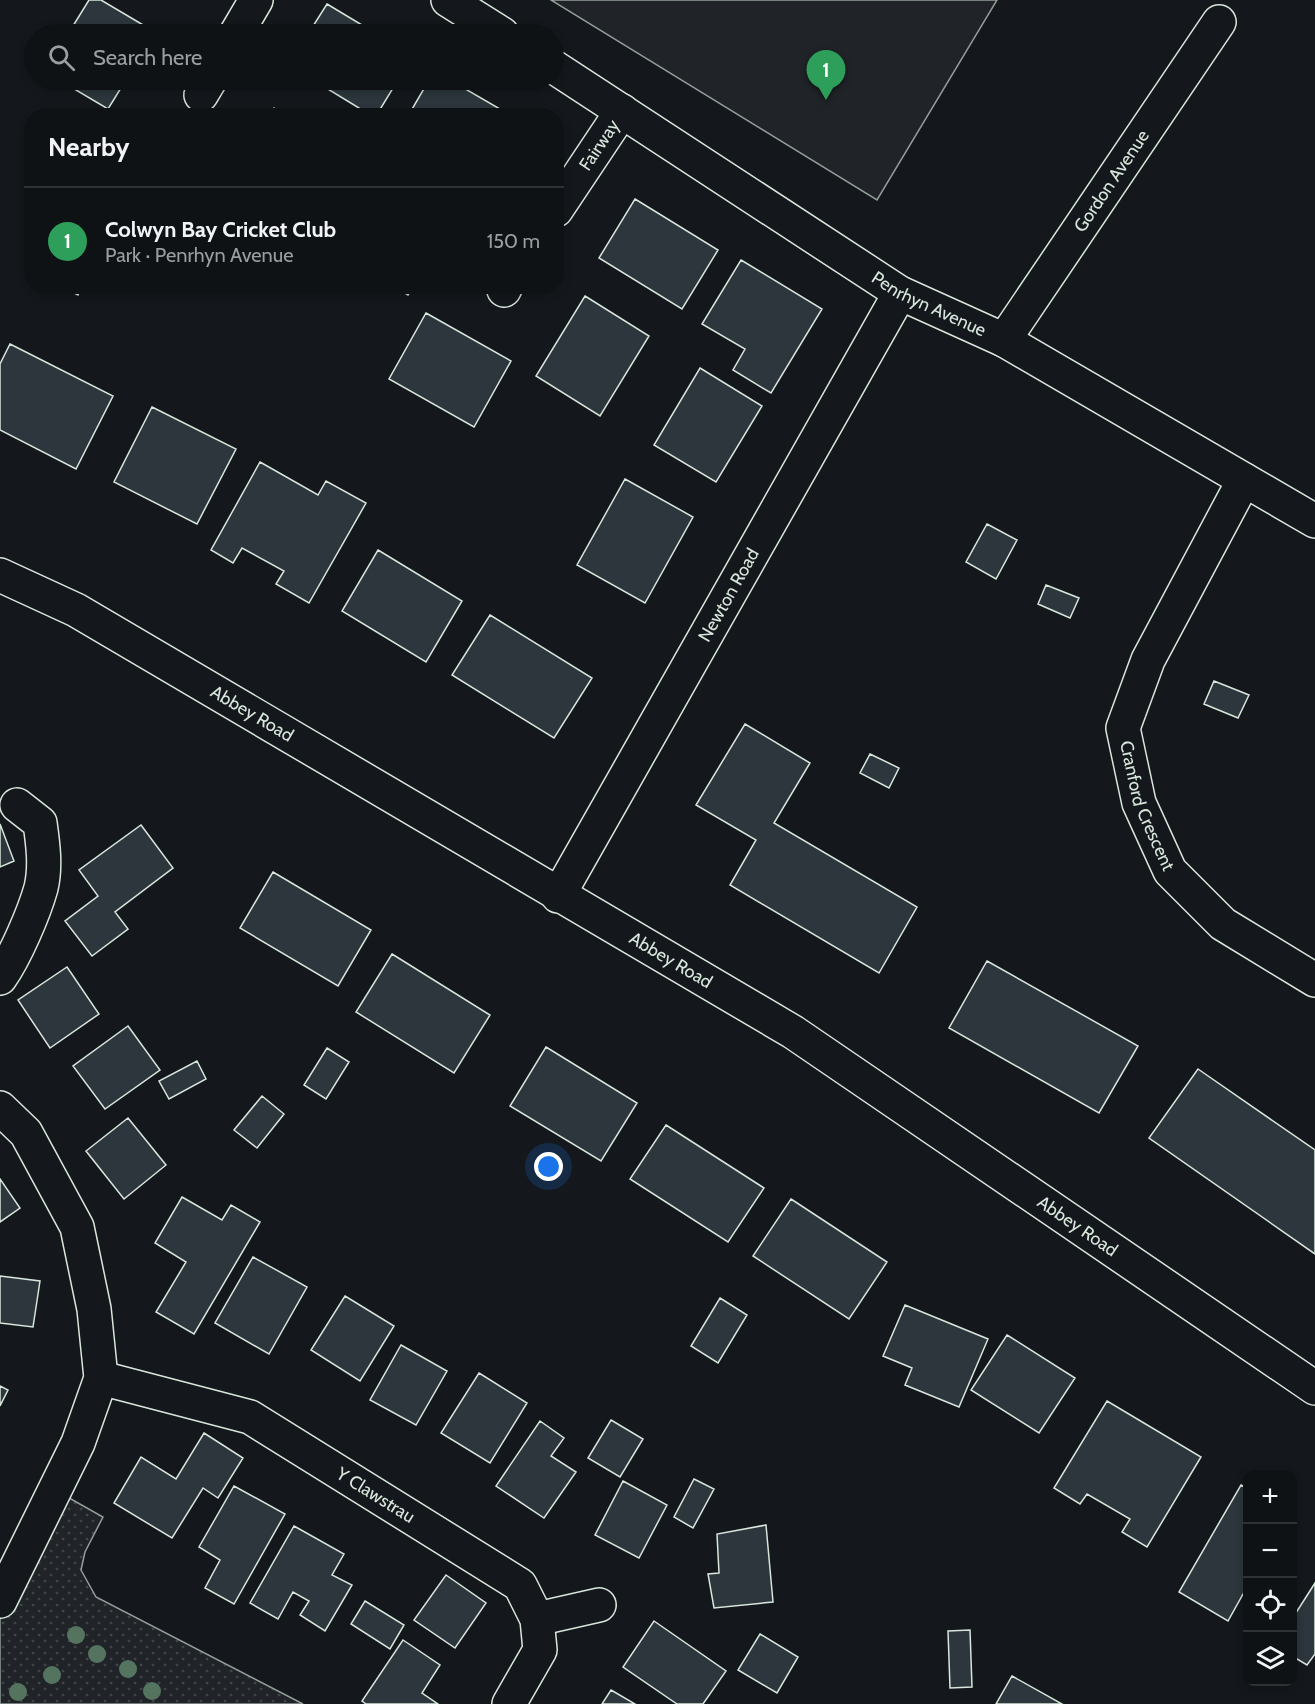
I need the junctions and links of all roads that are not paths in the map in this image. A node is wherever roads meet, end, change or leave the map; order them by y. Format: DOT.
graph roads {
  1 [pos="256,0"];
  2 [pos="448,0"];
  3 [pos="1219,22"];
  4 [pos="242,24"];
  5 [pos="486,24"];
  6 [pos="564,73"];
  7 [pos="622,111"];
  8 [pos="564,198"];
  9 [pos="900,293"];
  10 [pos="1004,340"];
  11 [pos="1244,480"];
  12 [pos="1315,521"];
  13 [pos="0,575"];
  14 [pos="17,805"];
  15 [pos="558,896"];
  16 [pos="0,978"];
  17 [pos="1315,980"];
  18 [pos="0,1108"];
  19 [pos="101,1378"];
  20 [pos="1315,1388"];
  21 [pos="0,1601"];
  22 [pos="599,1605"];
  23 [pos="537,1619"];
  24 [pos="509,1704"];
  1 -- 4 [label="street"];
  2 -- 5 [label="street"];
  3 -- 10 [label="street, Gordon Avenue"];
  6 -- 7 [label="street, Penrhyn Avenue"];
  7 -- 8 [label="street, Fairway"];
  7 -- 9 [label="street, Penrhyn Avenue"];
  9 -- 10 [label="street, Penrhyn Avenue"];
  9 -- 15 [label="street, Newton Road"];
  10 -- 11 [label="street, Penrhyn Avenue"];
  11 -- 12 [label="street, Penrhyn Avenue"];
  11 -- 17 [label="street, Cranford Crescent"];
  13 -- 15 [label="street, Abbey Road"];
  14 -- 16 [label="street"];
  15 -- 20 [label="street, Abbey Road"];
  18 -- 19 [label="street"];
  19 -- 21 [label="street"];
  19 -- 23 [label="street, Y Clawstrau"];
  22 -- 23 [label="street"];
  23 -- 24 [label="street, Y Clawstrau"];
}
